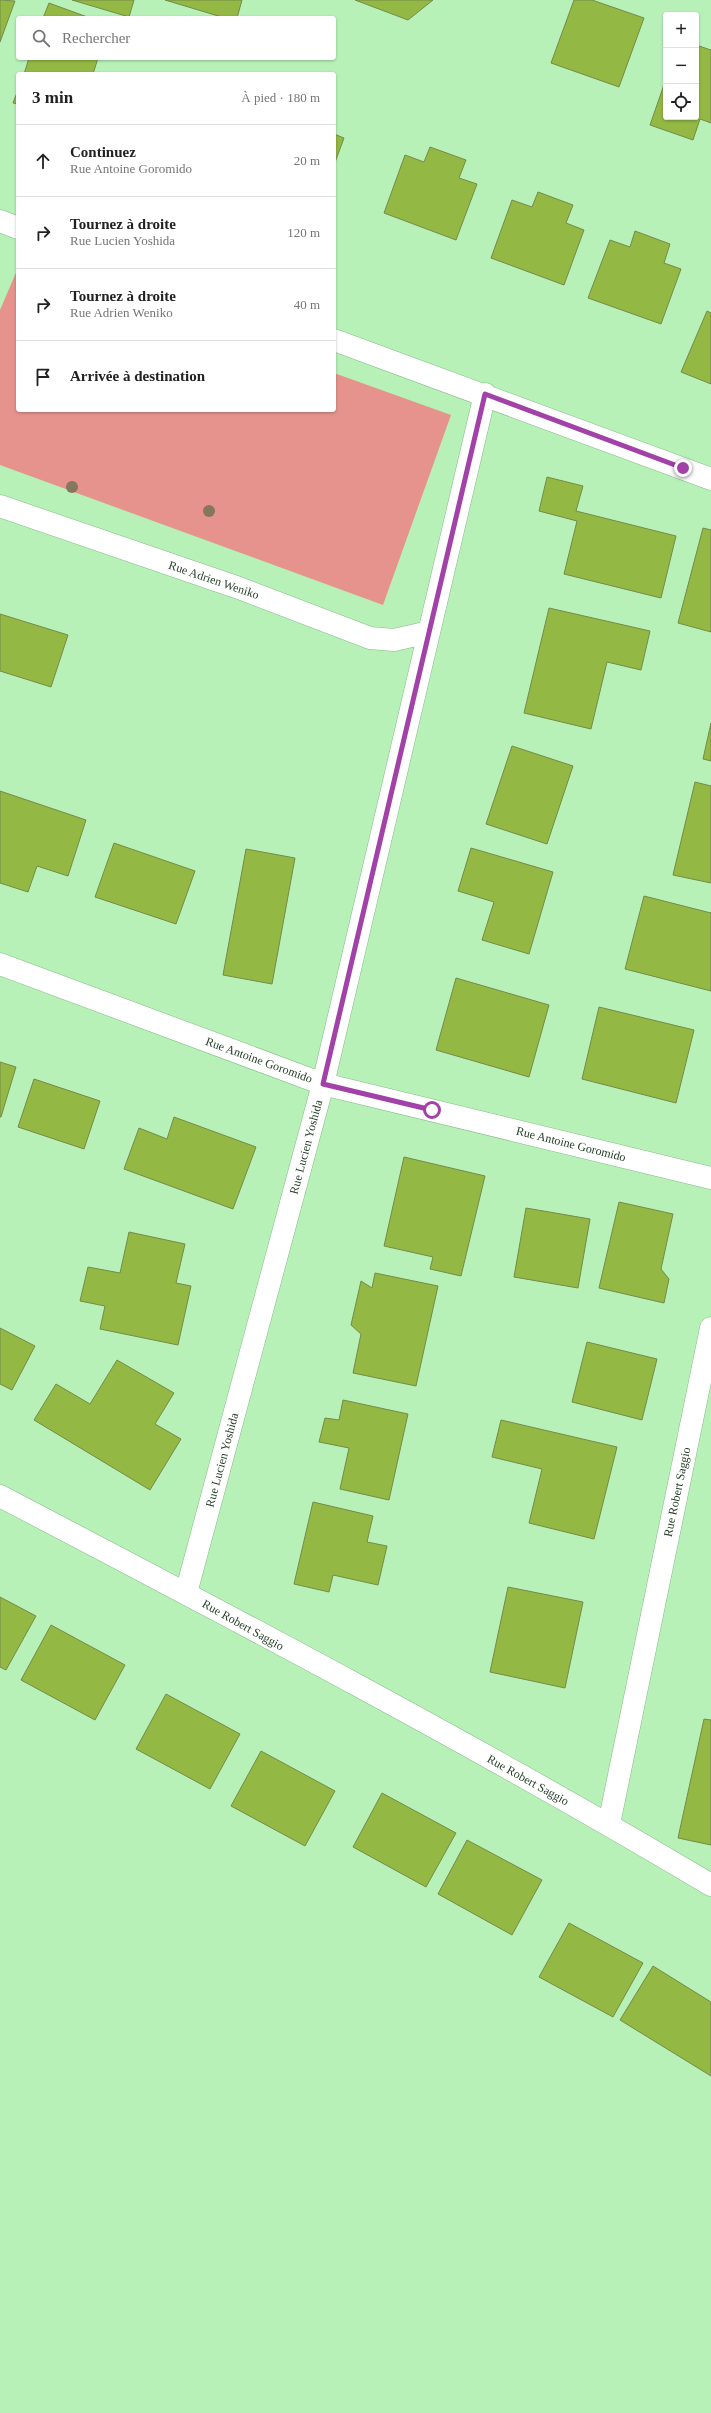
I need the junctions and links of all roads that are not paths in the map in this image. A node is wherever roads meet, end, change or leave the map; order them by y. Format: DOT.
graph roads {
  1 [pos="0,221"];
  2 [pos="16,227"];
  3 [pos="336,341"];
  4 [pos="485,394"];
  5 [pos="711,479"];
  6 [pos="0,506"];
  7 [pos="429,632"];
  8 [pos="0,964"];
  9 [pos="323,1084"];
  10 [pos="711,1178"];
  11 [pos="711,1328"];
  12 [pos="0,1496"];
  13 [pos="186,1593"];
  14 [pos="609,1824"];
  15 [pos="711,1885"];
  1 -- 2 [label="street"];
  3 -- 4 [label="street"];
  4 -- 5 [label="street"];
  4 -- 7 [label="street, Rue Lucien Yoshida"];
  6 -- 7 [label="street, Rue Adrien Weniko"];
  7 -- 9 [label="street, Rue Lucien Yoshida"];
  8 -- 9 [label="street, Rue Antoine Goromido"];
  9 -- 10 [label="street, Rue Antoine Goromido"];
  9 -- 13 [label="street, Rue Lucien Yoshida"];
  11 -- 14 [label="street, Rue Robert Saggio"];
  12 -- 13 [label="street, Rue Robert Saggio"];
  13 -- 14 [label="street, Rue Robert Saggio"];
  14 -- 15 [label="street"];
}
